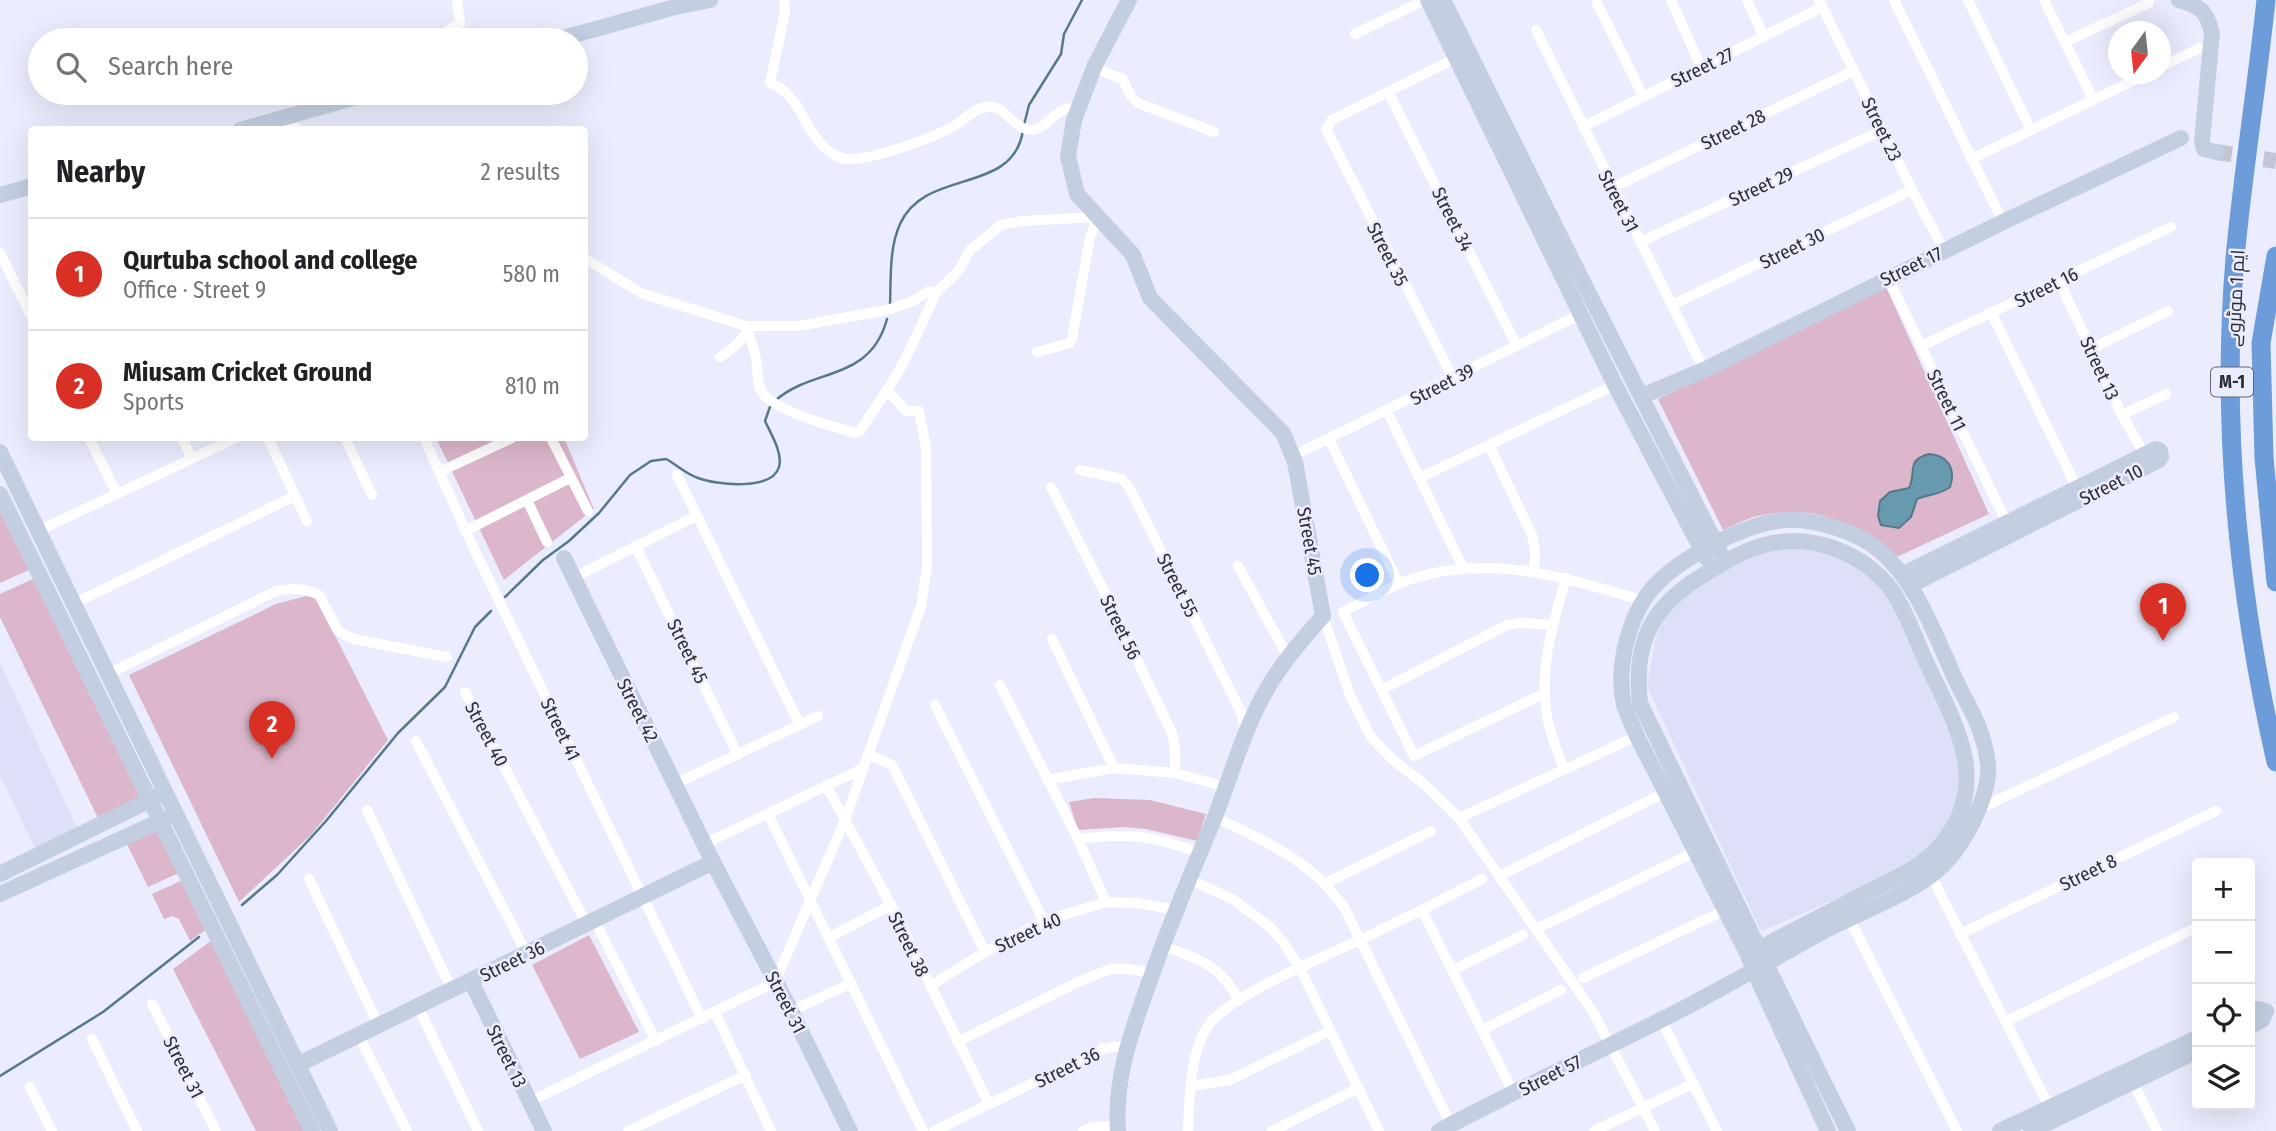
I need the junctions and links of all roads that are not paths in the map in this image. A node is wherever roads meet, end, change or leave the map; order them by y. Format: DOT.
graph roads {
  1 [pos="457,0"];
  2 [pos="710,0"];
  3 [pos="784,0"];
  4 [pos="1129,0"];
  5 [pos="1426,0"];
  6 [pos="1443,0"];
  7 [pos="1671,0"];
  8 [pos="1747,0"];
  9 [pos="1894,0"];
  10 [pos="1968,0"];
  11 [pos="2044,0"];
  12 [pos="2179,0"];
  13 [pos="2266,0"];
  14 [pos="1597,3"];
  15 [pos="1821,3"];
  16 [pos="2149,3"];
  17 [pos="452,28"];
  18 [pos="1536,30"];
  19 [pos="588,31"];
  20 [pos="1355,34"];
  21 [pos="1764,37"];
  22 [pos="2065,42"];
  23 [pos="2200,48"];
  24 [pos="1456,58"];
  25 [pos="2171,62"];
  26 [pos="1701,67"];
  27 [pos="1094,68"];
  28 [pos="1853,71"];
  29 [pos="2125,84"];
  30 [pos="1388,92"];
  31 [pos="1643,96"];
  32 [pos="2093,99"];
  33 [pos="328,105"];
  34 [pos="1079,107"];
  35 [pos="279,119"];
  36 [pos="254,126"];
  37 [pos="292,126"];
  38 [pos="1583,127"];
  39 [pos="1883,130"];
  40 [pos="2031,130"];
  41 [pos="1214,132"];
  42 [pos="2182,138"];
  43 [pos="2216,152"];
  44 [pos="1971,159"];
  45 [pos="28,187"];
  46 [pos="1612,188"];
  47 [pos="1912,190"];
  48 [pos="0,195"];
  49 [pos="1098,218"];
  50 [pos="2003,222"];
  51 [pos="2171,228"];
  52 [pos="1640,242"];
  53 [pos="1944,250"];
  54 [pos="0,253"];
  55 [pos="2276,256"];
  56 [pos="588,260"];
  57 [pos="1564,261"];
  58 [pos="1888,278"];
  59 [pos="2059,281"];
  60 [pos="936,293"];
  61 [pos="1672,305"];
  62 [pos="28,310"];
  63 [pos="2168,311"];
  64 [pos="1581,314"];
  65 [pos="1992,314"];
  66 [pos="747,329"];
  67 [pos="1517,346"];
  68 [pos="1921,346"];
  69 [pos="2091,349"];
  70 [pos="1037,352"];
  71 [pos="720,357"];
  72 [pos="1704,370"];
  73 [pos="1452,378"];
  74 [pos="1615,385"];
  75 [pos="887,390"];
  76 [pos="2166,394"];
  77 [pos="1642,396"];
  78 [pos="1387,411"];
  79 [pos="2122,415"];
  80 [pos="1329,439"];
  81 [pos="90,441"];
  82 [pos="183,441"];
  83 [pos="230,441"];
  84 [pos="269,441"];
  85 [pos="346,441"];
  86 [pos="425,441"];
  87 [pos="506,441"];
  88 [pos="552,441"];
  89 [pos="1489,445"];
  90 [pos="1301,452"];
  91 [pos="2145,454"];
  92 [pos="192,459"];
  93 [pos="2,463"];
  94 [pos="1080,470"];
  95 [pos="439,472"];
  96 [pos="677,475"];
  97 [pos="570,478"];
  98 [pos="1419,478"];
  99 [pos="7,486"];
  100 [pos="1051,487"];
  101 [pos="2077,488"];
  102 [pos="0,494"];
  103 [pos="117,494"];
  104 [pos="372,495"];
  105 [pos="295,496"];
  106 [pos="527,500"];
  107 [pos="588,511"];
  108 [pos="696,516"];
  109 [pos="307,521"];
  110 [pos="2007,523"];
  111 [pos="1838,530"];
  112 [pos="38,531"];
  113 [pos="466,531"];
  114 [pos="547,542"];
  115 [pos="1708,546"];
  116 [pos="636,547"];
  117 [pos="1833,548"];
  118 [pos="564,558"];
  119 [pos="1238,566"];
  120 [pos="1719,566"];
  121 [pos="1463,568"];
  122 [pos="1534,572"];
  123 [pos="573,578"];
  124 [pos="1566,578"];
  125 [pos="1907,579"];
  126 [pos="2276,582"];
  127 [pos="1399,584"];
  128 [pos="1644,601"];
  129 [pos="73,604"];
  130 [pos="1324,616"];
  131 [pos="1553,625"];
  132 [pos="1052,639"];
  133 [pos="1941,650"];
  134 [pos="447,657"];
  135 [pos="1288,657"];
  136 [pos="1924,658"];
  137 [pos="1631,665"];
  138 [pos="108,674"];
  139 [pos="1000,685"];
  140 [pos="1381,690"];
  141 [pos="465,692"];
  142 [pos="1545,693"];
  143 [pos="935,705"];
  144 [pos="818,716"];
  145 [pos="2174,718"];
  146 [pos="800,725"];
  147 [pos="1247,733"];
  148 [pos="1637,736"];
  149 [pos="416,741"];
  150 [pos="868,754"];
  151 [pos="738,755"];
  152 [pos="2276,762"];
  153 [pos="1114,768"];
  154 [pos="862,769"];
  155 [pos="1564,770"];
  156 [pos="1175,773"];
  157 [pos="1047,780"];
  158 [pos="675,784"];
  159 [pos="826,785"];
  160 [pos="1227,787"];
  161 [pos="1665,792"];
  162 [pos="165,793"];
  163 [pos="149,800"];
  164 [pos="1979,809"];
  165 [pos="367,810"];
  166 [pos="2216,811"];
  167 [pos="768,814"];
  168 [pos="176,815"];
  169 [pos="1686,816"];
  170 [pos="1215,817"];
  171 [pos="1459,818"];
  172 [pos="845,820"];
  173 [pos="159,821"];
  174 [pos="1431,831"];
  175 [pos="1078,839"];
  176 [pos="704,844"];
  177 [pos="1695,852"];
  178 [pos="1200,853"];
  179 [pos="717,868"];
  180 [pos="0,874"];
  181 [pos="1499,876"];
  182 [pos="1931,876"];
  183 [pos="309,879"];
  184 [pos="1189,879"];
  185 [pos="1482,879"];
  186 [pos="1324,884"];
  187 [pos="0,894"];
  188 [pos="643,898"];
  189 [pos="812,899"];
  190 [pos="1871,899"];
  191 [pos="1106,902"];
  192 [pos="891,905"];
  193 [pos="1177,910"];
  194 [pos="1422,910"];
  195 [pos="1725,910"];
  196 [pos="1849,918"];
  197 [pos="1044,921"];
  198 [pos="591,923"];
  199 [pos="1536,929"];
  200 [pos="2192,929"];
  201 [pos="1523,934"];
  202 [pos="1961,934"];
  203 [pos="830,937"];
  204 [pos="1361,940"];
  205 [pos="1162,946"];
  206 [pos="985,952"];
  207 [pos="527,954"];
  208 [pos="1757,959"];
  209 [pos="1300,968"];
  210 [pos="1453,970"];
  211 [pos="1153,973"];
  212 [pos="1583,978"];
  213 [pos="471,981"];
  214 [pos="775,982"];
  215 [pos="852,983"];
  216 [pos="930,986"];
  217 [pos="452,990"];
  218 [pos="1561,990"];
  219 [pos="1239,1001"];
  220 [pos="152,1004"];
  221 [pos="418,1007"];
  222 [pos="2255,1010"];
  223 [pos="791,1011"];
  224 [pos="715,1012"];
  225 [pos="702,1018"];
  226 [pos="1661,1020"];
  227 [pos="2007,1021"];
  228 [pos="2255,1024"];
  229 [pos="379,1026"];
  230 [pos="1482,1030"];
  231 [pos="1789,1030"];
  232 [pos="1330,1031"];
  233 [pos="359,1036"];
  234 [pos="92,1039"];
  235 [pos="656,1041"];
  236 [pos="2192,1041"];
  237 [pos="957,1042"];
  238 [pos="1611,1044"];
  239 [pos="1126,1046"];
  240 [pos="2192,1053"];
  241 [pos="297,1065"];
  242 [pos="746,1074"];
  243 [pos="2133,1082"];
  244 [pos="1694,1083"];
  245 [pos="30,1087"];
  246 [pos="1191,1087"];
  247 [pos="1359,1088"];
  248 [pos="1514,1094"];
  249 [pos="529,1102"];
  250 [pos="989,1104"];
  251 [pos="309,1107"];
  252 [pos="1644,1107"];
  253 [pos="2054,1120"];
  254 [pos="2030,1127"];
  255 [pos="1117,1129"];
  256 [pos="1448,1129"];
  257 [pos="52,1131"];
  258 [pos="136,1131"];
  259 [pos="216,1131"];
  260 [pos="312,1131"];
  261 [pos="330,1131"];
  262 [pos="407,1131"];
  263 [pos="478,1131"];
  264 [pos="544,1131"];
  265 [pos="628,1131"];
  266 [pos="771,1131"];
  267 [pos="850,1131"];
  268 [pos="923,1131"];
  269 [pos="934,1131"];
  270 [pos="1083,1131"];
  271 [pos="1188,1131"];
  272 [pos="1272,1131"];
  273 [pos="1379,1131"];
  274 [pos="1594,1131"];
  275 [pos="1655,1131"];
  276 [pos="1717,1131"];
  277 [pos="1828,1131"];
  278 [pos="1848,1131"];
  279 [pos="1956,1131"];
  280 [pos="2000,1131"];
  281 [pos="2157,1131"];
  1 -- 17 [label="street"];
  2 -- 19 [label="street"];
  3 -- 34 [label="street"];
  4 -- 27 [label="street, Street 45"];
  5 -- 20 [label="street"];
  5 -- 24 [label="street"];
  6 -- 57 [label="street"];
  7 -- 26 [label="street"];
  8 -- 21 [label="street"];
  9 -- 44 [label="street"];
  10 -- 40 [label="street"];
  11 -- 22 [label="street"];
  12 -- 43 [label="street"];
  13 -- 152 [label="highway, ایم 1 موٹروے / M-1"];
  14 -- 31 [label="street"];
  15 -- 21 [label="street, Street 27"];
  15 -- 28 [label="street, Street 23"];
  16 -- 22 [label="street"];
  18 -- 38 [label="street, Street 31"];
  21 -- 26 [label="street, Street 27"];
  22 -- 32 [label="street"];
  23 -- 25 [label="street"];
  24 -- 30 [label="street"];
  24 -- 57 [label="street"];
  26 -- 31 [label="street, Street 27"];
  27 -- 34 [label="street, Street 45"];
  27 -- 41 [label="street"];
  28 -- 39 [label="street, Street 23"];
  28 -- 46 [label="street, Street 28"];
  29 -- 32 [label="street"];
  30 -- 67 [label="street, Street 34"];
  30 -- 73 [label="street, Street 35"];
  31 -- 38 [label="street, Street 27"];
  32 -- 40 [label="street"];
  33 -- 35 [label="street"];
  34 -- 49 [label="street, Street 45"];
  35 -- 36 [label="street"];
  35 -- 37 [label="street"];
  38 -- 46 [label="street, Street 31"];
  39 -- 47 [label="street, Street 23"];
  39 -- 52 [label="street, Street 29"];
  40 -- 44 [label="street"];
  42 -- 50 [label="street, Street 17"];
  44 -- 50 [label="street"];
  45 -- 48 [label="street"];
  46 -- 52 [label="street, Street 31"];
  47 -- 53 [label="street, Street 23"];
  47 -- 61 [label="street, Street 30"];
  49 -- 60 [label="street"];
  49 -- 70 [label="street"];
  49 -- 130 [label="street, Street 45"];
  50 -- 53 [label="street, Street 17"];
  51 -- 59 [label="street, Street 16"];
  52 -- 61 [label="street, Street 31"];
  53 -- 58 [label="street, Street 17"];
  54 -- 62 [label="street"];
  55 -- 126 [label="highway, ایم 1 موٹروے / M-1"];
  56 -- 66 [label="street"];
  57 -- 64 [label="street"];
  57 -- 77 [label="street"];
  58 -- 68 [label="street, Street 11"];
  58 -- 72 [label="street, Street 17"];
  59 -- 65 [label="street, Street 16"];
  59 -- 69 [label="street, Street 13"];
  60 -- 66 [label="street"];
  60 -- 75 [label="street"];
  61 -- 72 [label="street, Street 31"];
  63 -- 69 [label="street"];
  64 -- 67 [label="street, Street 39"];
  64 -- 74 [label="street"];
  65 -- 68 [label="street, Street 16"];
  65 -- 101 [label="street"];
  66 -- 71 [label="street"];
  66 -- 75 [label="street"];
  67 -- 73 [label="street, Street 39"];
  68 -- 110 [label="street, Street 11"];
  69 -- 79 [label="street, Street 13"];
  72 -- 77 [label="street, Street 17"];
  73 -- 78 [label="street, Street 39"];
  74 -- 89 [label="street"];
  74 -- 115 [label="street"];
  75 -- 150 [label="street"];
  76 -- 79 [label="street"];
  77 -- 115 [label="street"];
  78 -- 80 [label="street, Street 39"];
  78 -- 98 [label="street"];
  79 -- 91 [label="street, Street 13"];
  80 -- 90 [label="street, Street 39"];
  80 -- 127 [label="street"];
  81 -- 103 [label="street"];
  82 -- 92 [label="street"];
  83 -- 92 [label="street"];
  84 -- 105 [label="street"];
  85 -- 104 [label="street"];
  86 -- 95 [label="street, Street 41"];
  87 -- 95 [label="street"];
  88 -- 97 [label="street"];
  89 -- 98 [label="street"];
  89 -- 122 [label="street"];
  91 -- 101 [label="street, Street 10"];
  91 -- 125 [label="street, Street 10"];
  92 -- 103 [label="street"];
  93 -- 99 [label="street"];
  94 -- 147 [label="street, Street 55"];
  95 -- 113 [label="street, Street 41"];
  96 -- 108 [label="street"];
  97 -- 106 [label="street"];
  97 -- 107 [label="street"];
  98 -- 121 [label="street"];
  99 -- 112 [label="street"];
  100 -- 156 [label="street, Street 56"];
  101 -- 110 [label="street, Street 10"];
  102 -- 163 [label="street"];
  103 -- 112 [label="street"];
  105 -- 109 [label="street"];
  105 -- 129 [label="street"];
  106 -- 113 [label="street"];
  106 -- 114 [label="street"];
  108 -- 116 [label="street"];
  108 -- 146 [label="street"];
  110 -- 125 [label="street, Street 10"];
  111 -- 115 [label="street"];
  111 -- 117 [label="street"];
  111 -- 125 [label="street"];
  112 -- 129 [label="street"];
  113 -- 188 [label="street, Street 41"];
  115 -- 120 [label="street"];
  115 -- 128 [label="street"];
  116 -- 123 [label="street"];
  116 -- 151 [label="street, Street 45"];
  117 -- 120 [label="street"];
  117 -- 136 [label="street"];
  118 -- 123 [label="street, Street 42"];
  119 -- 135 [label="street"];
  120 -- 137 [label="street"];
  121 -- 122 [label="street"];
  121 -- 127 [label="street"];
  122 -- 124 [label="street"];
  123 -- 158 [label="street, Street 42"];
  124 -- 128 [label="street"];
  124 -- 131 [label="street"];
  125 -- 133 [label="street"];
  127 -- 140 [label="street"];
  128 -- 137 [label="street"];
  129 -- 138 [label="street"];
  130 -- 135 [label="street"];
  130 -- 171 [label="street"];
  131 -- 140 [label="street"];
  131 -- 142 [label="street"];
  132 -- 153 [label="street"];
  133 -- 136 [label="street"];
  133 -- 164 [label="street"];
  134 -- 138 [label="street"];
  135 -- 147 [label="street"];
  136 -- 190 [label="street"];
  137 -- 148 [label="street"];
  137 -- 169 [label="street"];
  138 -- 162 [label="street"];
  139 -- 157 [label="street"];
  140 -- 142 [label="street"];
  141 -- 198 [label="street, Street 40"];
  142 -- 155 [label="street"];
  143 -- 197 [label="street"];
  144 -- 146 [label="street"];
  145 -- 164 [label="street"];
  146 -- 151 [label="street"];
  147 -- 160 [label="street"];
  148 -- 155 [label="street"];
  148 -- 161 [label="street"];
  149 -- 207 [label="street"];
  150 -- 154 [label="street"];
  150 -- 206 [label="street"];
  151 -- 158 [label="street"];
  153 -- 156 [label="street"];
  153 -- 157 [label="street"];
  154 -- 159 [label="street"];
  154 -- 172 [label="street"];
  155 -- 171 [label="street"];
  156 -- 160 [label="street"];
  157 -- 175 [label="street"];
  158 -- 176 [label="street, Street 42"];
  159 -- 167 [label="street"];
  159 -- 172 [label="street, Street 38"];
  160 -- 170 [label="street"];
  161 -- 169 [label="street"];
  161 -- 181 [label="street"];
  162 -- 163 [label="street"];
  162 -- 168 [label="street"];
  163 -- 173 [label="street"];
  163 -- 180 [label="street"];
  164 -- 182 [label="street"];
  165 -- 217 [label="street"];
  166 -- 202 [label="street, Street 8"];
  167 -- 176 [label="street"];
  167 -- 189 [label="street"];
  168 -- 173 [label="street"];
  168 -- 241 [label="street"];
  169 -- 177 [label="street"];
  169 -- 208 [label="street"];
  170 -- 178 [label="street"];
  170 -- 186 [label="street"];
  171 -- 181 [label="street"];
  172 -- 189 [label="street"];
  172 -- 192 [label="street, Street 38"];
  173 -- 187 [label="street"];
  173 -- 251 [label="street"];
  174 -- 186 [label="street"];
  175 -- 178 [label="street"];
  175 -- 191 [label="street"];
  176 -- 179 [label="street, Street 42"];
  177 -- 195 [label="street"];
  177 -- 199 [label="street"];
  178 -- 184 [label="street"];
  179 -- 188 [label="street, Street 36"];
  179 -- 214 [label="street, Street 31"];
  181 -- 199 [label="street"];
  182 -- 190 [label="street"];
  182 -- 202 [label="street"];
  183 -- 229 [label="street"];
  184 -- 193 [label="street"];
  184 -- 209 [label="street"];
  185 -- 194 [label="street"];
  186 -- 204 [label="street"];
  188 -- 198 [label="street, Street 36"];
  188 -- 225 [label="street, Street 41"];
  189 -- 203 [label="street"];
  189 -- 214 [label="street"];
  190 -- 196 [label="street"];
  190 -- 208 [label="street"];
  191 -- 193 [label="street, Street 40"];
  191 -- 197 [label="street, Street 40"];
  192 -- 203 [label="street"];
  192 -- 216 [label="street, Street 38"];
  193 -- 205 [label="street"];
  194 -- 204 [label="street"];
  194 -- 210 [label="street"];
  195 -- 208 [label="street"];
  195 -- 212 [label="street"];
  196 -- 208 [label="street"];
  196 -- 279 [label="street"];
  197 -- 206 [label="street, Street 40"];
  198 -- 207 [label="street, Street 36"];
  198 -- 235 [label="street, Street 40"];
  199 -- 238 [label="street"];
  200 -- 227 [label="street"];
  201 -- 210 [label="street"];
  202 -- 227 [label="street"];
  203 -- 215 [label="street"];
  204 -- 209 [label="street"];
  204 -- 256 [label="street"];
  205 -- 211 [label="street"];
  205 -- 219 [label="street"];
  206 -- 216 [label="street, Street 40"];
  207 -- 213 [label="street, Street 36"];
  208 -- 226 [label="street, Street 57"];
  208 -- 231 [label="street"];
  209 -- 219 [label="street"];
  209 -- 232 [label="street"];
  210 -- 230 [label="street"];
  211 -- 237 [label="street"];
  211 -- 239 [label="street"];
  213 -- 217 [label="street, Street 36"];
  213 -- 249 [label="street, Street 13"];
  214 -- 223 [label="street, Street 31"];
  214 -- 224 [label="street"];
  215 -- 223 [label="street"];
  215 -- 268 [label="street"];
  216 -- 237 [label="street, Street 38"];
  217 -- 221 [label="street, Street 36"];
  218 -- 230 [label="street"];
  219 -- 246 [label="street"];
  220 -- 259 [label="street, Street 31"];
  221 -- 229 [label="street, Street 36"];
  221 -- 263 [label="street"];
  222 -- 228 [label="street"];
  223 -- 267 [label="street, Street 31"];
  224 -- 225 [label="street"];
  224 -- 242 [label="street"];
  225 -- 235 [label="street"];
  226 -- 238 [label="street, Street 57"];
  226 -- 244 [label="street"];
  227 -- 253 [label="street"];
  229 -- 233 [label="street, Street 36"];
  230 -- 248 [label="street"];
  231 -- 277 [label="street"];
  231 -- 278 [label="street"];
  232 -- 246 [label="street"];
  232 -- 247 [label="street"];
  233 -- 241 [label="street, Street 36"];
  233 -- 262 [label="street"];
  234 -- 258 [label="street"];
  235 -- 249 [label="street"];
  236 -- 253 [label="street"];
  237 -- 250 [label="street, Street 38"];
  238 -- 248 [label="street, Street 57"];
  238 -- 252 [label="street"];
  239 -- 250 [label="street, Street 36"];
  239 -- 255 [label="street"];
  240 -- 243 [label="street"];
  241 -- 251 [label="street"];
  242 -- 265 [label="street"];
  242 -- 266 [label="street"];
  243 -- 253 [label="street"];
  243 -- 281 [label="street"];
  244 -- 252 [label="street"];
  244 -- 276 [label="street"];
  245 -- 257 [label="street"];
  246 -- 271 [label="street"];
  247 -- 272 [label="street"];
  247 -- 273 [label="street"];
  248 -- 256 [label="street, Street 57"];
  249 -- 264 [label="street, Street 13"];
  250 -- 269 [label="street, Street 36"];
  251 -- 260 [label="street"];
  251 -- 261 [label="street"];
  252 -- 274 [label="street"];
  252 -- 275 [label="street"];
  253 -- 254 [label="street"];
  254 -- 280 [label="street"];
  255 -- 270 [label="street"];
}
